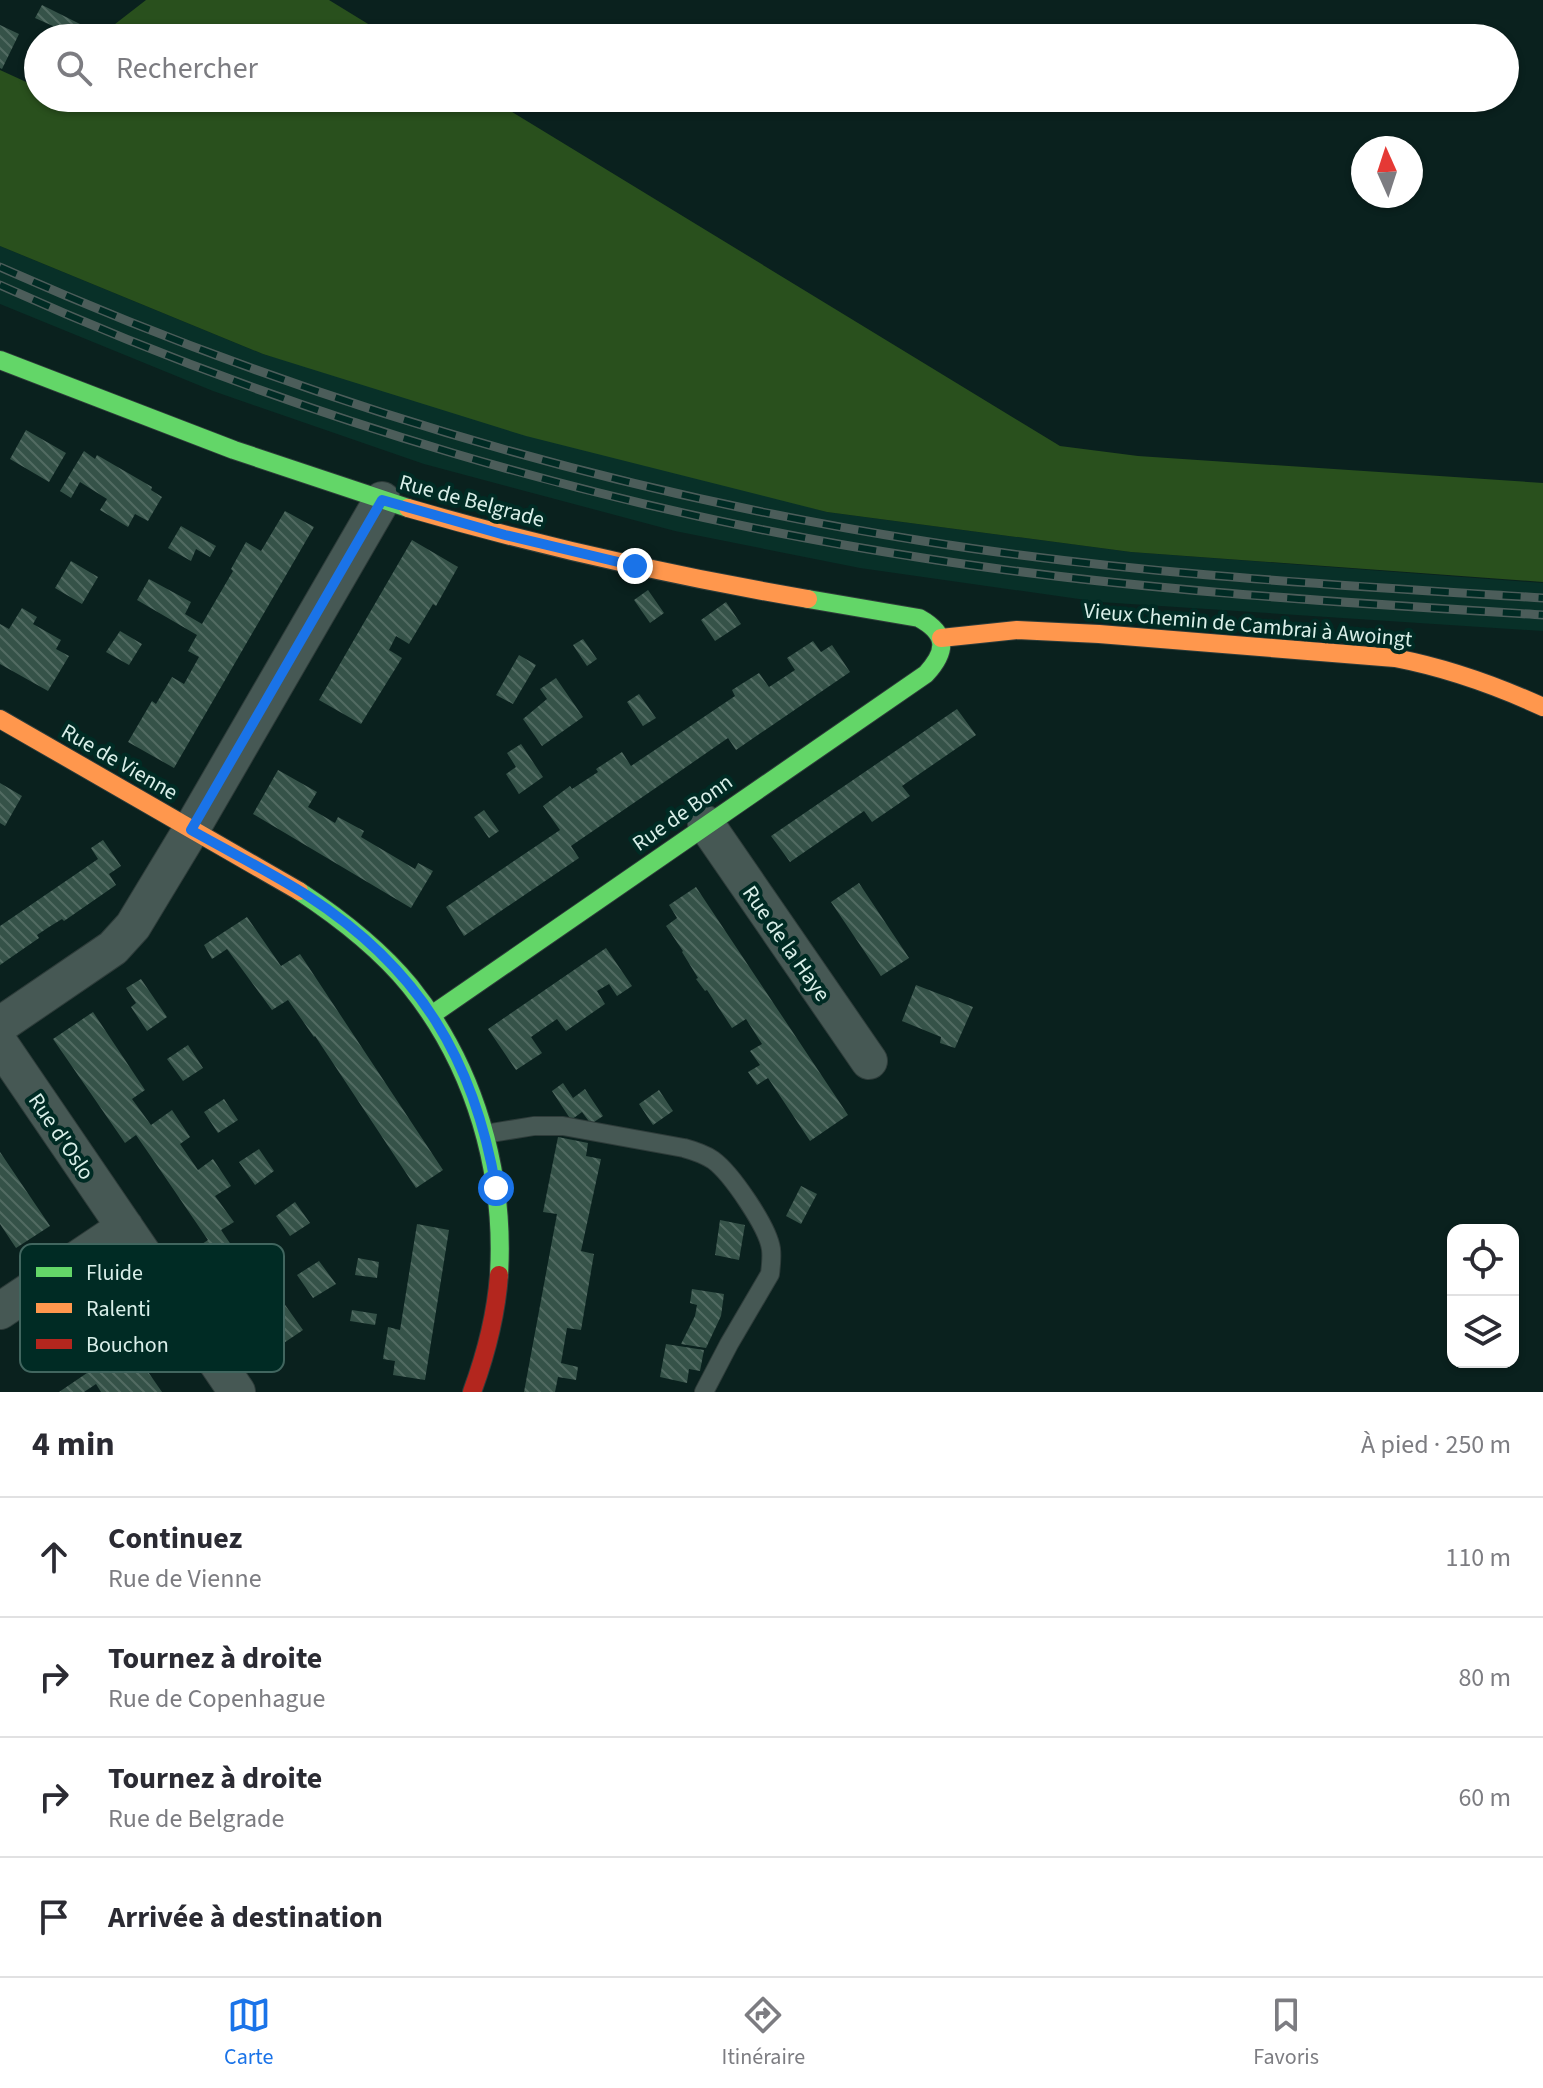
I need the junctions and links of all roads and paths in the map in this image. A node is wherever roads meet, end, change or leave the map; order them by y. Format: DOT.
graph roads {
  1 [pos="0,360"];
  2 [pos="382,500"];
  3 [pos="941,638"];
  4 [pos="1543,707"];
  5 [pos="0,719"];
  6 [pos="706,824"];
  7 [pos="191,830"];
  8 [pos="433,1014"];
  9 [pos="0,1025"];
  10 [pos="0,1044"];
  11 [pos="869,1061"];
  12 [pos="485,1134"];
  13 [pos="125,1227"];
  14 [pos="100,1244"];
  15 [pos="137,1244"];
  16 [pos="20,1298"];
  17 [pos="0,1311"];
  18 [pos="223,1372"];
  19 [pos="237,1392"];
  20 [pos="472,1392"];
  21 [pos="704,1392"];
  1 -- 2 [label="street, Rue de Belgrade"];
  2 -- 3 [label="street, Rue de Belgrade"];
  2 -- 7 [label="street"];
  3 -- 4 [label="street, Vieux Chemin de Cambrai à Awoingt"];
  3 -- 6 [label="street, Rue de Bonn"];
  5 -- 7 [label="street, Rue de Vienne"];
  6 -- 8 [label="street, Rue de Bonn"];
  6 -- 11 [label="street, Rue de la Haye"];
  7 -- 8 [label="street, Rue de Vienne"];
  7 -- 9 [label="street"];
  8 -- 12 [label="street, Rue de Vienne"];
  10 -- 13 [label="street, Rue d'Oslo"];
  12 -- 20 [label="street, Rue de Vienne"];
  12 -- 21 [label="lane"];
  13 -- 14 [label="street"];
  13 -- 15 [label="street, Rue d'Oslo"];
  16 -- 17 [label="street"];
  18 -- 19 [label="street, Rue d'Oslo"];
}
